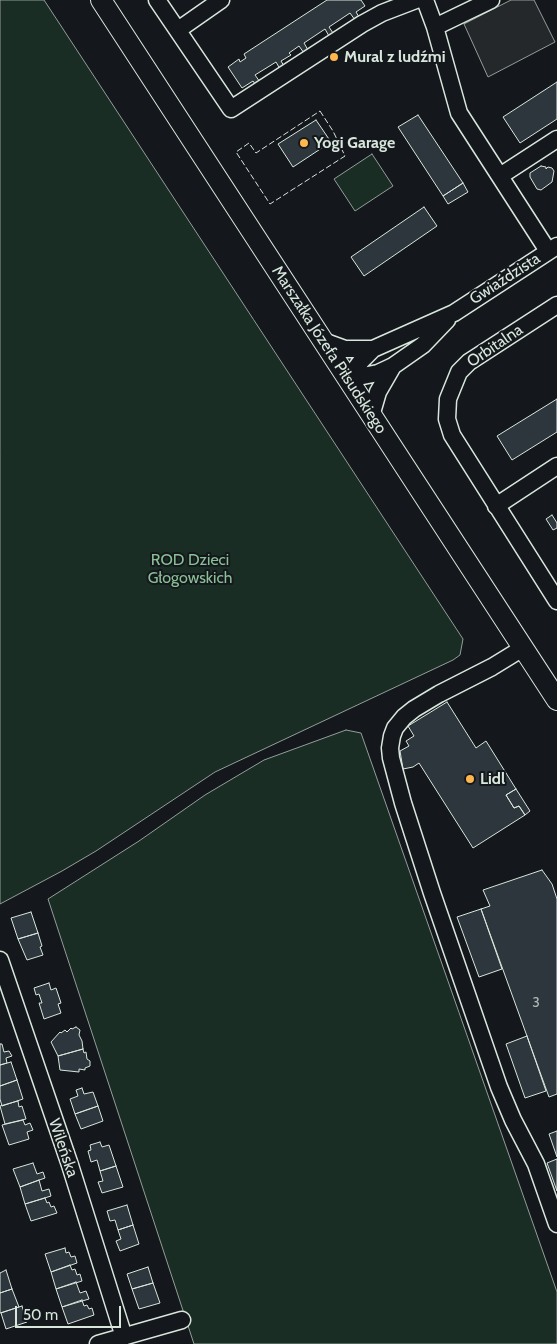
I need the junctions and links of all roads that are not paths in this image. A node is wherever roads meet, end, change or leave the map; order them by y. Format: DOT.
graph roads {
  1 [pos="101,0"];
  2 [pos="158,0"];
  3 [pos="221,0"];
  4 [pos="416,0"];
  5 [pos="425,0"];
  6 [pos="490,0"];
  7 [pos="435,27"];
  8 [pos="178,30"];
  9 [pos="557,139"];
  10 [pos="500,176"];
  11 [pos="552,248"];
  12 [pos="557,305"];
  13 [pos="454,313"];
  14 [pos="323,341"];
  15 [pos="374,349"];
  16 [pos="394,366"];
  17 [pos="348,379"];
  18 [pos="371,416"];
  19 [pos="557,466"];
  20 [pos="496,506"];
  21 [pos="557,601"];
  22 [pos="523,648"];
  23 [pos="557,700"];
  24 [pos="0,960"];
  25 [pos="5,990"];
  26 [pos="557,1224"];
  27 [pos="182,1320"];
  28 [pos="124,1337"];
  29 [pos="98,1344"];
  1 -- 14 [label="main road, Marszałka Józefa Piłsudskiego"];
  2 -- 8 [label="street"];
  3 -- 8 [label="street"];
  4 -- 8 [label="street"];
  5 -- 7 [label="street"];
  6 -- 7 [label="street"];
  7 -- 10 [label="street"];
  9 -- 10 [label="street"];
  10 -- 11 [label="street"];
  11 -- 13 [label="street, Gwiaździsta"];
  12 -- 20 [label="street, Orbitalna"];
  13 -- 15 [label="street, Gwiaździsta"];
  13 -- 16 [label="street, Gwiaździsta"];
  14 -- 15 [label="street"];
  14 -- 17 [label="main road, Marszałka Józefa Piłsudskiego"];
  15 -- 17 [label="street, Gwiaździsta"];
  16 -- 17 [label="street, Gwiaździsta"];
  16 -- 18 [label="street"];
  17 -- 18 [label="main road, Marszałka Józefa Piłsudskiego"];
  18 -- 22 [label="main road, Marszałka Józefa Piłsudskiego"];
  19 -- 20 [label="street"];
  20 -- 21 [label="street, Orbitalna"];
  22 -- 23 [label="main road, Marszałka Józefa Piłsudskiego"];
  22 -- 26 [label="street"];
  24 -- 25 [label="street, Wileńska"];
  25 -- 28 [label="street, Wileńska"];
  27 -- 28 [label="street"];
  28 -- 29 [label="street"];
}
